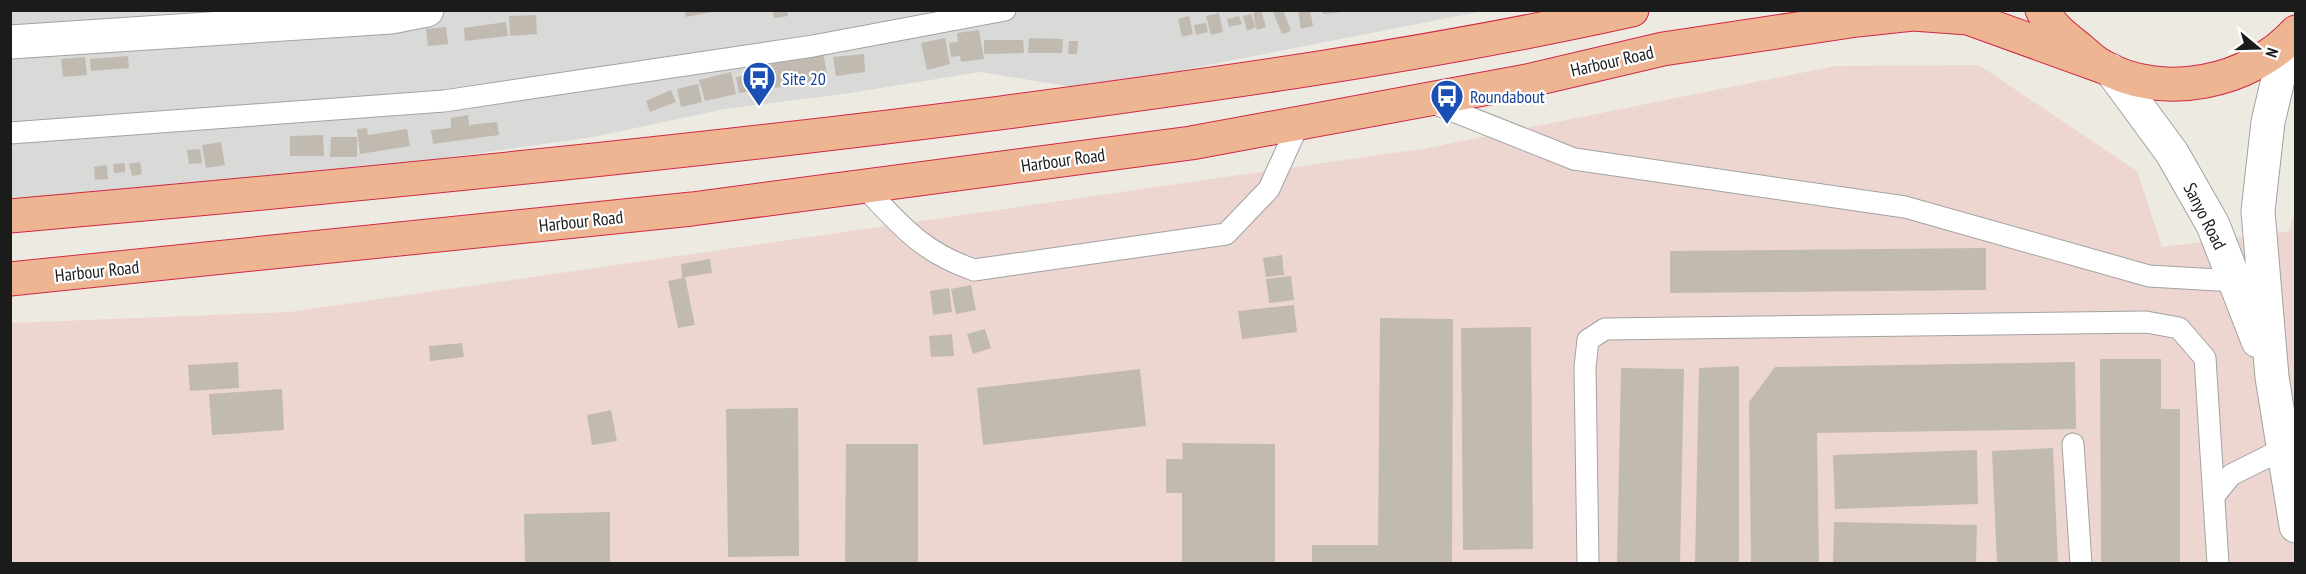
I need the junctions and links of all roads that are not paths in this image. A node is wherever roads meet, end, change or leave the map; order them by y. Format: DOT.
graph roads {
  1 [pos="427,10"];
  2 [pos="1005,10"];
  3 [pos="1632,10"];
  4 [pos="2042,10"];
  5 [pos="2291,37"];
  6 [pos="10,42"];
  7 [pos="2106,68"];
  8 [pos="1424,99"];
  9 [pos="1299,123"];
  10 [pos="10,133"];
  11 [pos="864,187"];
  12 [pos="10,216"];
  13 [pos="10,279"];
  14 [pos="2235,281"];
  15 [pos="2272,376"];
  16 [pos="2073,444"];
  17 [pos="2283,450"];
  18 [pos="2214,496"];
  19 [pos="2295,526"];
  20 [pos="1588,564"];
  21 [pos="2081,564"];
  22 [pos="2218,564"];
  1 -- 6 [label="street"];
  2 -- 10 [label="lane"];
  3 -- 12 [label="highway"];
  4 -- 7 [label="highway"];
  5 -- 7 [label="highway, Harbour Road"];
  5 -- 15 [label="street, Sanyo Road"];
  7 -- 8 [label="highway, Harbour Road"];
  7 -- 14 [label="street, Sanyo Road"];
  8 -- 9 [label="highway, Harbour Road"];
  8 -- 14 [label="lane"];
  9 -- 11 [label="highway, Harbour Road"];
  9 -- 11 [label="lane"];
  11 -- 13 [label="highway, Harbour Road"];
  14 -- 15 [label="street, Sanyo Road"];
  15 -- 17 [label="street, Sanyo Road"];
  16 -- 21 [label="lane"];
  17 -- 18 [label="lane"];
  17 -- 19 [label="street, Sanyo Road"];
  18 -- 20 [label="lane"];
  18 -- 22 [label="lane"];
}
